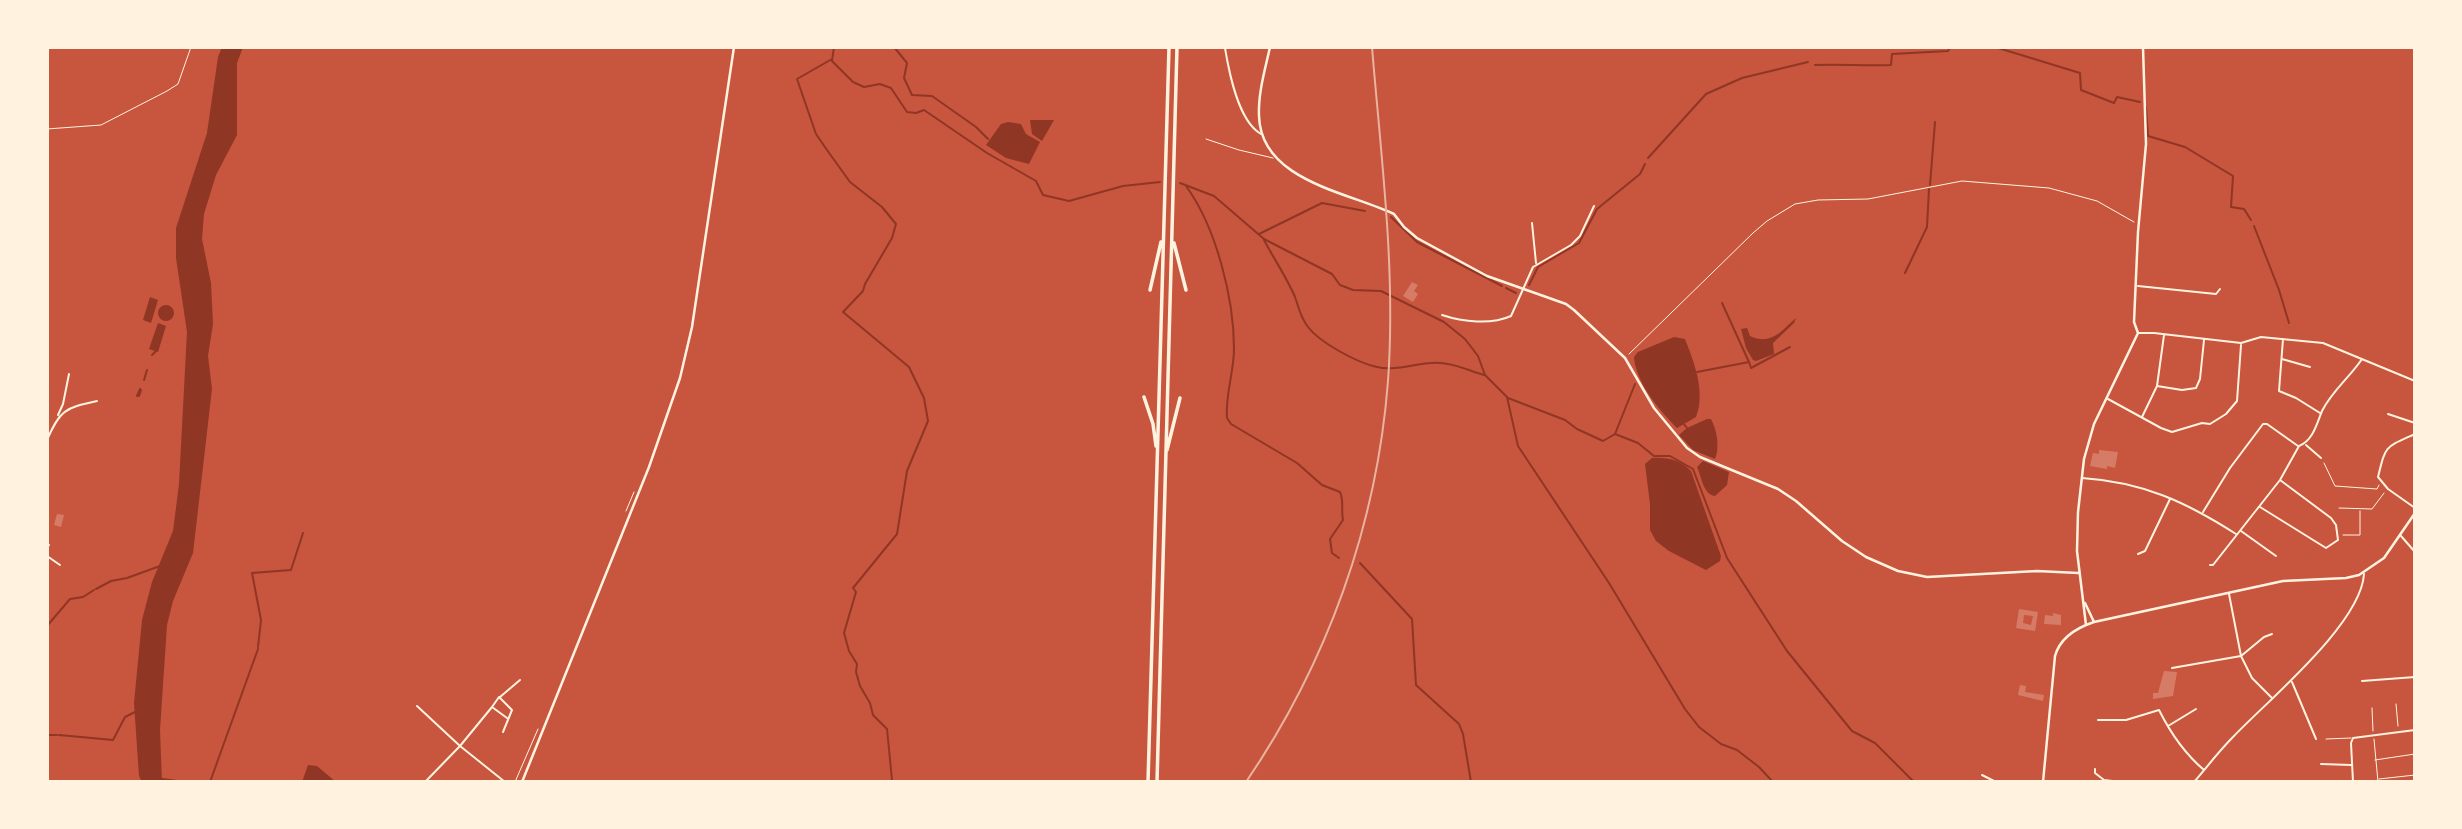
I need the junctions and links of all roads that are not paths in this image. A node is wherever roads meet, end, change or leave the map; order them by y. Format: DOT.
graph roads {
  1 [pos="734,47"];
  2 [pos="1169,47"];
  3 [pos="1177,47"];
  4 [pos="1270,47"];
  5 [pos="2143,47"];
  6 [pos="1225,48"];
  7 [pos="1262,135"];
  8 [pos="1206,139"];
  9 [pos="1275,157"];
  10 [pos="1594,206"];
  11 [pos="1532,223"];
  12 [pos="1164,229"];
  13 [pos="1172,234"];
  14 [pos="1536,264"];
  15 [pos="2137,286"];
  16 [pos="1522,289"];
  17 [pos="2220,289"];
  18 [pos="1150,290"];
  19 [pos="1186,290"];
  20 [pos="1442,315"];
  21 [pos="2138,333"];
  22 [pos="2164,334"];
  23 [pos="2283,338"];
  24 [pos="2204,339"];
  25 [pos="2241,343"];
  26 [pos="2364,358"];
  27 [pos="2281,359"];
  28 [pos="2310,367"];
  29 [pos="69,374"];
  30 [pos="2415,381"];
  31 [pos="2157,386"];
  32 [pos="1144,397"];
  33 [pos="1180,398"];
  34 [pos="2107,398"];
  35 [pos="97,401"];
  36 [pos="2320,414"];
  37 [pos="2388,414"];
  38 [pos="58,416"];
  39 [pos="2141,418"];
  40 [pos="2415,423"];
  41 [pos="2415,434"];
  42 [pos="47,440"];
  43 [pos="2305,444"];
  44 [pos="2299,446"];
  45 [pos="1157,455"];
  46 [pos="2321,458"];
  47 [pos="1166,459"];
  48 [pos="2081,478"];
  49 [pos="2280,480"];
  50 [pos="2171,498"];
  51 [pos="2259,506"];
  52 [pos="2415,508"];
  53 [pos="2203,513"];
  54 [pos="2415,513"];
  55 [pos="2240,531"];
  56 [pos="2237,534"];
  57 [pos="2401,536"];
  58 [pos="2415,552"];
  59 [pos="2138,554"];
  60 [pos="47,556"];
  61 [pos="2276,556"];
  62 [pos="60,565"];
  63 [pos="2210,565"];
  64 [pos="2078,573"];
  65 [pos="2364,573"];
  66 [pos="2229,593"];
  67 [pos="2084,600"];
  68 [pos="2090,624"];
  69 [pos="2272,634"];
  70 [pos="2241,656"];
  71 [pos="2172,668"];
  72 [pos="2415,677"];
  73 [pos="520,680"];
  74 [pos="2291,681"];
  75 [pos="2362,681"];
  76 [pos="499,697"];
  77 [pos="2272,698"];
  78 [pos="416,706"];
  79 [pos="492,708"];
  80 [pos="2196,709"];
  81 [pos="507,718"];
  82 [pos="2098,720"];
  83 [pos="2168,727"];
  84 [pos="2415,730"];
  85 [pos="503,733"];
  86 [pos="2353,738"];
  87 [pos="2316,739"];
  88 [pos="2326,739"];
  89 [pos="460,746"];
  90 [pos="2321,764"];
  91 [pos="2352,765"];
  92 [pos="2095,769"];
  93 [pos="2204,770"];
  94 [pos="1982,775"];
  95 [pos="425,782"];
  96 [pos="505,782"];
  97 [pos="522,782"];
  98 [pos="1148,782"];
  99 [pos="1157,782"];
  100 [pos="1996,782"];
  101 [pos="2043,782"];
  102 [pos="2120,782"];
  103 [pos="2194,782"];
  104 [pos="2353,782"];
  1 -- 97 [label="street"];
  2 -- 12 [label="highway"];
  3 -- 13 [label="highway"];
  4 -- 7 [label="street"];
  5 -- 15 [label="street"];
  6 -- 7 [label="street"];
  7 -- 9 [label="street"];
  8 -- 9 [label="lane"];
  9 -- 16 [label="street"];
  10 -- 14 [label="street"];
  11 -- 14 [label="street"];
  12 -- 18 [label="highway"];
  12 -- 45 [label="highway"];
  13 -- 19 [label="highway"];
  13 -- 47 [label="highway"];
  14 -- 16 [label="street"];
  15 -- 17 [label="street"];
  15 -- 21 [label="street"];
  16 -- 20 [label="street"];
  16 -- 64 [label="street"];
  21 -- 22 [label="street"];
  21 -- 34 [label="street"];
  22 -- 24 [label="street"];
  22 -- 31 [label="street"];
  23 -- 25 [label="street"];
  23 -- 26 [label="street"];
  23 -- 27 [label="street"];
  24 -- 25 [label="street"];
  24 -- 31 [label="street"];
  25 -- 39 [label="street"];
  26 -- 30 [label="street"];
  26 -- 36 [label="street"];
  27 -- 28 [label="street"];
  27 -- 36 [label="street"];
  29 -- 38 [label="street"];
  31 -- 39 [label="street"];
  32 -- 45 [label="highway"];
  33 -- 47 [label="highway"];
  34 -- 39 [label="street"];
  34 -- 48 [label="street"];
  35 -- 38 [label="street"];
  36 -- 43 [label="street"];
  37 -- 40 [label="street"];
  38 -- 42 [label="street"];
  41 -- 52 [label="street"];
  43 -- 44 [label="street"];
  43 -- 46 [label="street"];
  44 -- 49 [label="street"];
  44 -- 53 [label="street"];
  45 -- 98 [label="highway"];
  47 -- 99 [label="highway"];
  48 -- 50 [label="street"];
  48 -- 64 [label="street"];
  49 -- 51 [label="street"];
  49 -- 51 [label="street"];
  50 -- 53 [label="street"];
  50 -- 59 [label="street"];
  51 -- 55 [label="street"];
  53 -- 56 [label="street"];
  54 -- 57 [label="street"];
  55 -- 56 [label="street"];
  55 -- 61 [label="street"];
  56 -- 63 [label="street"];
  57 -- 58 [label="street"];
  57 -- 65 [label="street"];
  60 -- 62 [label="street"];
  64 -- 67 [label="street"];
  65 -- 66 [label="street"];
  65 -- 74 [label="street"];
  66 -- 68 [label="street"];
  66 -- 70 [label="street"];
  67 -- 68 [label="street"];
  67 -- 68 [label="street"];
  68 -- 101 [label="street"];
  69 -- 70 [label="street"];
  70 -- 71 [label="street"];
  70 -- 77 [label="street"];
  72 -- 75 [label="street"];
  73 -- 76 [label="street"];
  74 -- 77 [label="street"];
  74 -- 87 [label="street"];
  76 -- 79 [label="street"];
  76 -- 81 [label="street"];
  77 -- 93 [label="street"];
  78 -- 89 [label="street"];
  79 -- 81 [label="street"];
  79 -- 89 [label="street"];
  80 -- 83 [label="street"];
  81 -- 85 [label="street"];
  82 -- 83 [label="street"];
  83 -- 93 [label="street"];
  84 -- 86 [label="street"];
  86 -- 88 [label="lane"];
  86 -- 91 [label="street"];
  89 -- 95 [label="street"];
  89 -- 96 [label="street"];
  90 -- 91 [label="street"];
  91 -- 104 [label="street"];
  92 -- 102 [label="street"];
  93 -- 103 [label="street"];
  94 -- 100 [label="street"];
}
